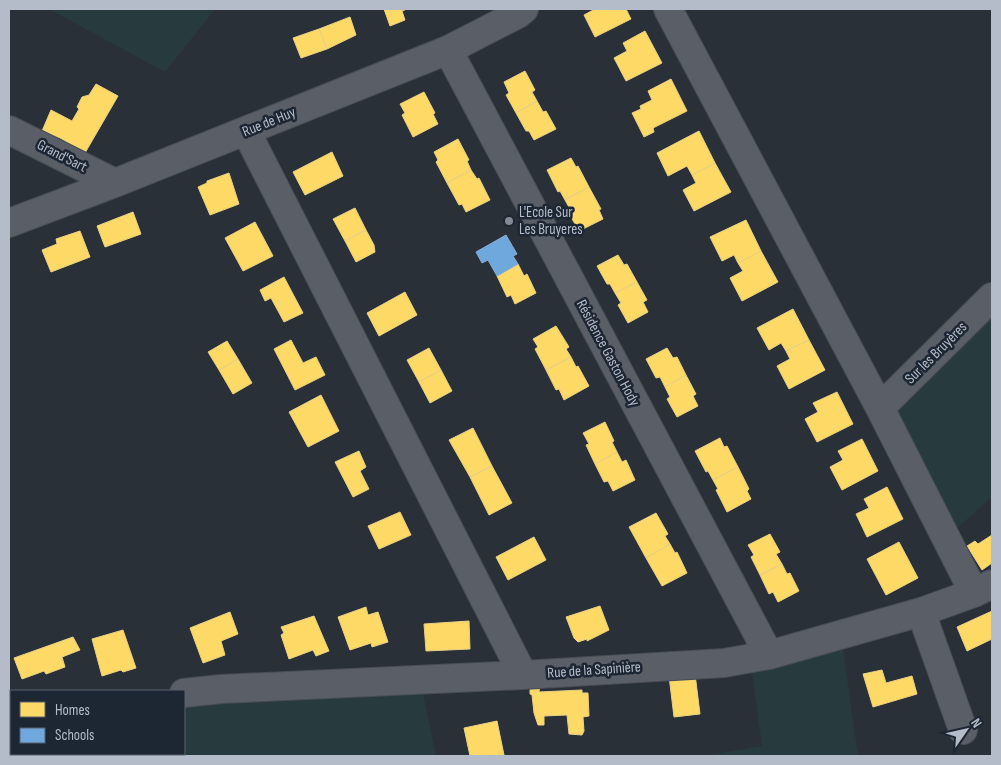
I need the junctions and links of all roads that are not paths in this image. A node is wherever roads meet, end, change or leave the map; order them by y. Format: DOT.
graph roads {
  1 [pos="524,9"];
  2 [pos="668,9"];
  3 [pos="448,50"];
  4 [pos="9,130"];
  5 [pos="246,131"];
  6 [pos="115,183"];
  7 [pos="9,223"];
  8 [pos="992,298"];
  9 [pos="880,408"];
  10 [pos="983,589"];
  11 [pos="922,612"];
  12 [pos="769,655"];
  13 [pos="522,674"];
  14 [pos="185,693"];
  15 [pos="963,730"];
  1 -- 3 [label="street, Rue de Huy"];
  2 -- 9 [label="street"];
  3 -- 5 [label="street, Rue de Huy"];
  3 -- 12 [label="street, Résidence Gaston Hody"];
  4 -- 6 [label="street, Grand'Sart"];
  5 -- 6 [label="street, Rue de Huy"];
  5 -- 13 [label="street"];
  6 -- 7 [label="street, Rue de Huy"];
  8 -- 9 [label="street, Sur les Bruyères"];
  9 -- 10 [label="street"];
  10 -- 11 [label="street, Rue de la Sapinière"];
  11 -- 12 [label="street, Rue de la Sapinière"];
  11 -- 15 [label="street"];
  12 -- 13 [label="street, Rue de la Sapinière"];
  13 -- 14 [label="street, Rue de la Sapinière"];
}
